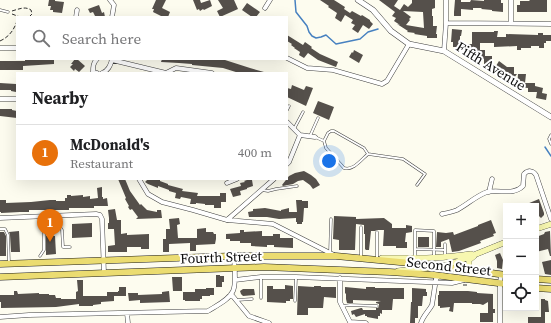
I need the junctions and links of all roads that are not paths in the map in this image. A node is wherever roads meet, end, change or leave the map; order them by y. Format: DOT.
graph roads {
  1 [pos="110,0"];
  2 [pos="270,0"];
  3 [pos="358,0"];
  4 [pos="446,0"];
  5 [pos="511,0"];
  6 [pos="265,8"];
  7 [pos="0,10"];
  8 [pos="77,10"];
  9 [pos="8,12"];
  10 [pos="76,16"];
  11 [pos="112,16"];
  12 [pos="446,23"];
  13 [pos="511,24"];
  14 [pos="551,24"];
  15 [pos="409,44"];
  16 [pos="0,48"];
  17 [pos="16,48"];
  18 [pos="444,51"];
  19 [pos="288,58"];
  20 [pos="94,60"];
  21 [pos="111,60"];
  22 [pos="94,72"];
  23 [pos="105,72"];
  24 [pos="162,72"];
  25 [pos="168,72"];
  26 [pos="205,72"];
  27 [pos="0,99"];
  28 [pos="16,99"];
  29 [pos="303,112"];
  30 [pos="551,117"];
  31 [pos="318,118"];
  32 [pos="288,123"];
  33 [pos="294,129"];
  34 [pos="300,135"];
  35 [pos="551,135"];
  36 [pos="309,137"];
  37 [pos="315,137"];
  38 [pos="324,141"];
  39 [pos="551,144"];
  40 [pos="368,154"];
  41 [pos="288,163"];
  42 [pos="492,179"];
  43 [pos="140,180"];
  44 [pos="234,180"];
  45 [pos="273,180"];
  46 [pos="227,183"];
  47 [pos="417,185"];
  48 [pos="297,186"];
  49 [pos="262,190"];
  50 [pos="489,192"];
  51 [pos="442,214"];
  52 [pos="0,218"];
  53 [pos="331,219"];
  54 [pos="551,219"];
  55 [pos="227,220"];
  56 [pos="551,224"];
  57 [pos="361,227"];
  58 [pos="539,228"];
  59 [pos="0,229"];
  60 [pos="377,232"];
  61 [pos="503,243"];
  62 [pos="445,244"];
  63 [pos="70,247"];
  64 [pos="415,249"];
  65 [pos="434,250"];
  66 [pos="445,250"];
  67 [pos="479,252"];
  68 [pos="330,253"];
  69 [pos="40,256"];
  70 [pos="234,256"];
  71 [pos="336,256"];
  72 [pos="445,257"];
  73 [pos="361,258"];
  74 [pos="377,258"];
  75 [pos="415,258"];
  76 [pos="434,258"];
  77 [pos="368,259"];
  78 [pos="103,260"];
  79 [pos="0,264"];
  80 [pos="9,264"];
  81 [pos="442,266"];
  82 [pos="234,269"];
  83 [pos="469,270"];
  84 [pos="390,272"];
  85 [pos="479,272"];
  86 [pos="104,273"];
  87 [pos="503,275"];
  88 [pos="439,276"];
  89 [pos="0,277"];
  90 [pos="261,277"];
  91 [pos="296,277"];
  92 [pos="340,278"];
  93 [pos="467,279"];
  94 [pos="539,279"];
  95 [pos="235,280"];
  96 [pos="551,280"];
  97 [pos="435,282"];
  98 [pos="503,284"];
  99 [pos="539,288"];
  100 [pos="551,289"];
  101 [pos="231,294"];
  102 [pos="262,298"];
  103 [pos="252,299"];
  104 [pos="237,300"];
  105 [pos="296,301"];
  106 [pos="377,306"];
  107 [pos="342,307"];
  108 [pos="127,313"];
  109 [pos="0,317"];
  110 [pos="128,323"];
  111 [pos="269,323"];
  112 [pos="366,323"];
  113 [pos="421,323"];
  114 [pos="500,323"];
  1 -- 11 [label="street"];
  2 -- 6 [label="street"];
  3 -- 15 [label="street, Fifth Avenue"];
  4 -- 12 [label="street"];
  5 -- 13 [label="street"];
  7 -- 9 [label="lane"];
  8 -- 10 [label="street"];
  12 -- 13 [label="street"];
  12 -- 18 [label="street"];
  13 -- 14 [label="street"];
  15 -- 18 [label="street, Fifth Avenue"];
  15 -- 19 [label="street"];
  16 -- 17 [label="street"];
  18 -- 30 [label="street, Fifth Avenue"];
  20 -- 22 [label="street"];
  21 -- 23 [label="street"];
  21 -- 24 [label="street"];
  25 -- 26 [label="street"];
  27 -- 28 [label="street"];
  29 -- 33 [label="lane"];
  31 -- 36 [label="lane"];
  32 -- 33 [label="street"];
  33 -- 34 [label="street"];
  34 -- 36 [label="street"];
  34 -- 41 [label="street"];
  35 -- 39 [label="lane"];
  36 -- 37 [label="street"];
  37 -- 38 [label="lane"];
  38 -- 40 [label="lane"];
  38 -- 40 [label="lane"];
  40 -- 47 [label="lane"];
  42 -- 50 [label="street"];
  43 -- 55 [label="street"];
  44 -- 46 [label="street"];
  45 -- 49 [label="street"];
  48 -- 49 [label="lane"];
  49 -- 55 [label="street"];
  50 -- 51 [label="street"];
  50 -- 54 [label="street"];
  52 -- 78 [label="street"];
  53 -- 68 [label="lane"];
  55 -- 68 [label="street"];
  56 -- 58 [label="main road"];
  57 -- 73 [label="lane"];
  59 -- 80 [label="lane"];
  60 -- 74 [label="lane"];
  61 -- 67 [label="main road, Fourth Street"];
  62 -- 66 [label="lane"];
  63 -- 69 [label="lane"];
  64 -- 65 [label="lane"];
  64 -- 65 [label="lane"];
  64 -- 75 [label="lane"];
  65 -- 66 [label="lane"];
  65 -- 76 [label="lane"];
  66 -- 72 [label="lane"];
  67 -- 72 [label="main road, Fourth Street"];
  67 -- 81 [label="main road, Fourth Street"];
  67 -- 85 [label="main road"];
  68 -- 71 [label="street"];
  70 -- 71 [label="main road, Fourth Street"];
  70 -- 78 [label="main road, Fourth Street"];
  70 -- 82 [label="street"];
  71 -- 73 [label="main road, Fourth Street"];
  72 -- 76 [label="main road, Fourth Street"];
  73 -- 77 [label="main road, Fourth Street"];
  74 -- 75 [label="main road, Fourth Street"];
  74 -- 77 [label="main road, Fourth Street"];
  75 -- 76 [label="main road, Fourth Street"];
  77 -- 81 [label="main road, Fourth Street"];
  78 -- 80 [label="main road, Fourth Street"];
  78 -- 86 [label="street"];
  79 -- 80 [label="main road, Fourth Street"];
  81 -- 83 [label="main road, Second Street"];
  81 -- 84 [label="main road, Fourth Street"];
  82 -- 84 [label="main road, Fourth Street"];
  82 -- 86 [label="main road, Fourth Street"];
  82 -- 95 [label="street"];
  83 -- 85 [label="main road, Second Street"];
  83 -- 88 [label="main road"];
  84 -- 88 [label="main road, Second Street"];
  85 -- 87 [label="main road, Second Street"];
  86 -- 89 [label="main road, Fourth Street"];
  88 -- 93 [label="main road, Second Street"];
  88 -- 97 [label="street"];
  90 -- 91 [label="street"];
  90 -- 95 [label="street"];
  90 -- 102 [label="lane"];
  91 -- 92 [label="street"];
  91 -- 105 [label="lane"];
  92 -- 97 [label="street"];
  92 -- 107 [label="street"];
  93 -- 97 [label="street"];
  93 -- 98 [label="main road, Second Street"];
  94 -- 96 [label="main road"];
  95 -- 101 [label="street"];
  97 -- 113 [label="street"];
  98 -- 114 [label="street"];
  99 -- 100 [label="main road"];
  101 -- 104 [label="street"];
  101 -- 108 [label="street"];
  103 -- 104 [label="lane"];
  104 -- 111 [label="street"];
  106 -- 107 [label="lane"];
  107 -- 112 [label="street"];
  108 -- 109 [label="street"];
  108 -- 110 [label="street"];
}
